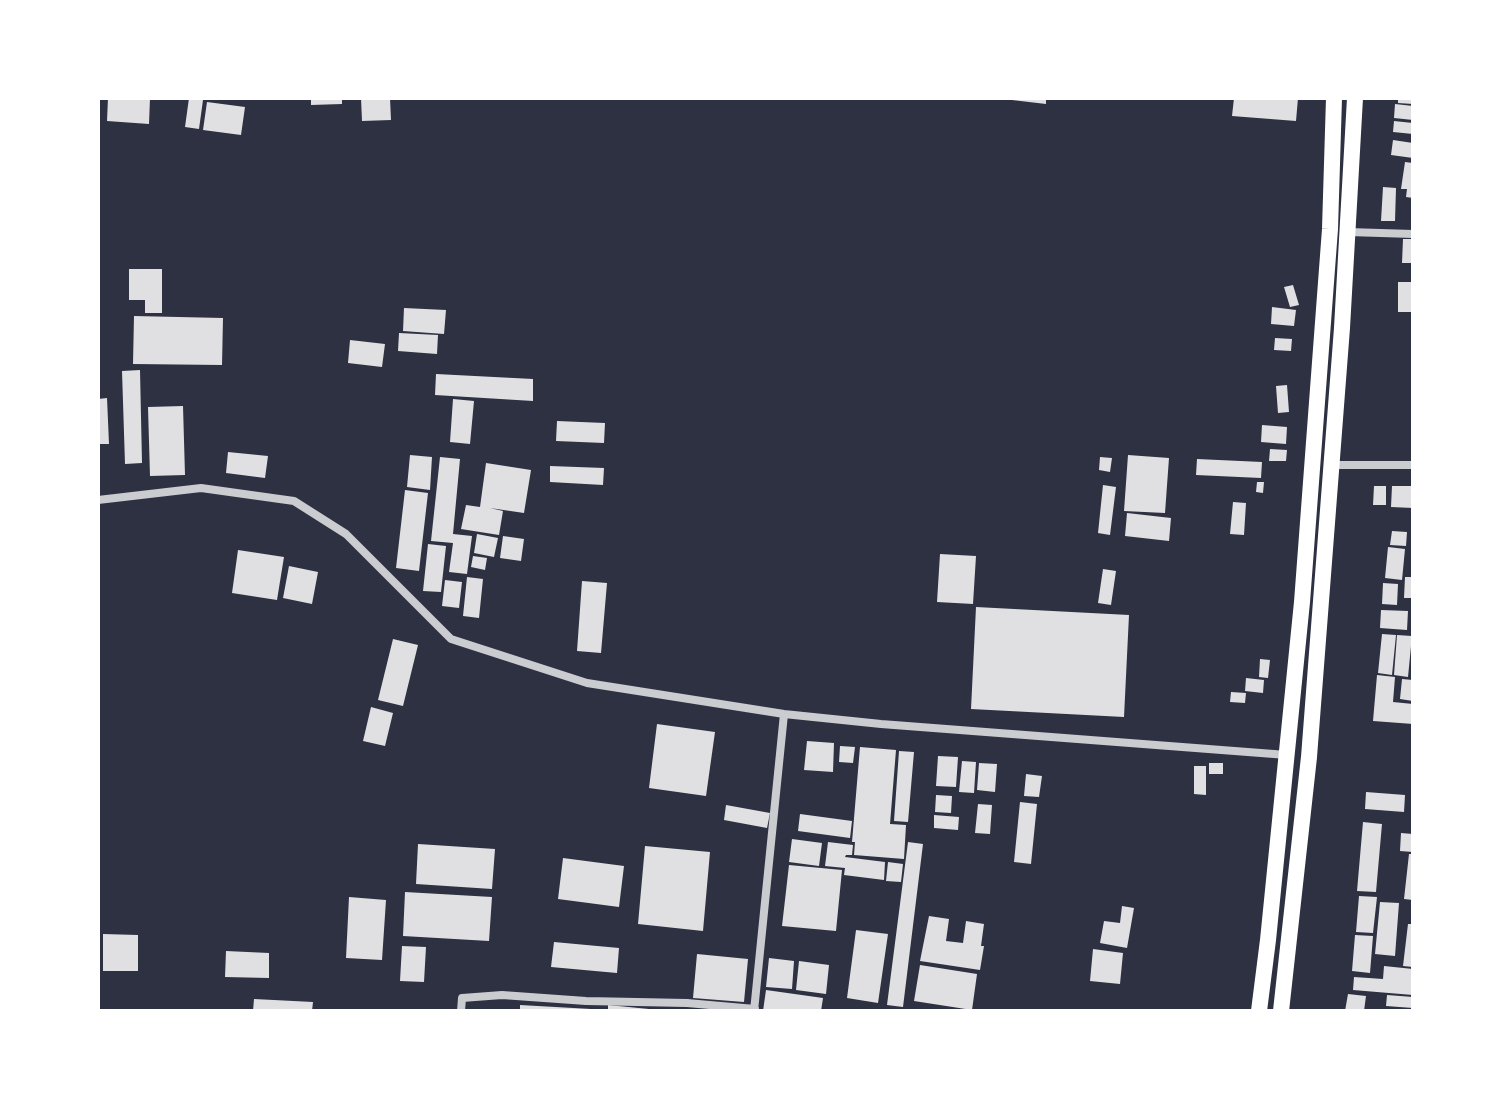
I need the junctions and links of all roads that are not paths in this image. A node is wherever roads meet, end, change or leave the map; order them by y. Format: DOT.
graph roads {
  1 [pos="1334,98"];
  2 [pos="1355,98"];
  3 [pos="1348,232"];
  4 [pos="1413,234"];
  5 [pos="1331,465"];
  6 [pos="1413,465"];
  7 [pos="98,500"];
  8 [pos="784,714"];
  9 [pos="1287,755"];
  10 [pos="755,1010"];
  11 [pos="461,1011"];
  12 [pos="1259,1011"];
  13 [pos="1281,1011"];
  1 -- 9 [label="highway"];
  2 -- 3 [label="highway"];
  3 -- 4 [label="street"];
  3 -- 5 [label="highway"];
  5 -- 6 [label="street"];
  5 -- 13 [label="highway"];
  7 -- 8 [label="street"];
  8 -- 9 [label="street"];
  8 -- 10 [label="street"];
  9 -- 12 [label="highway"];
  10 -- 11 [label="street"];
}
